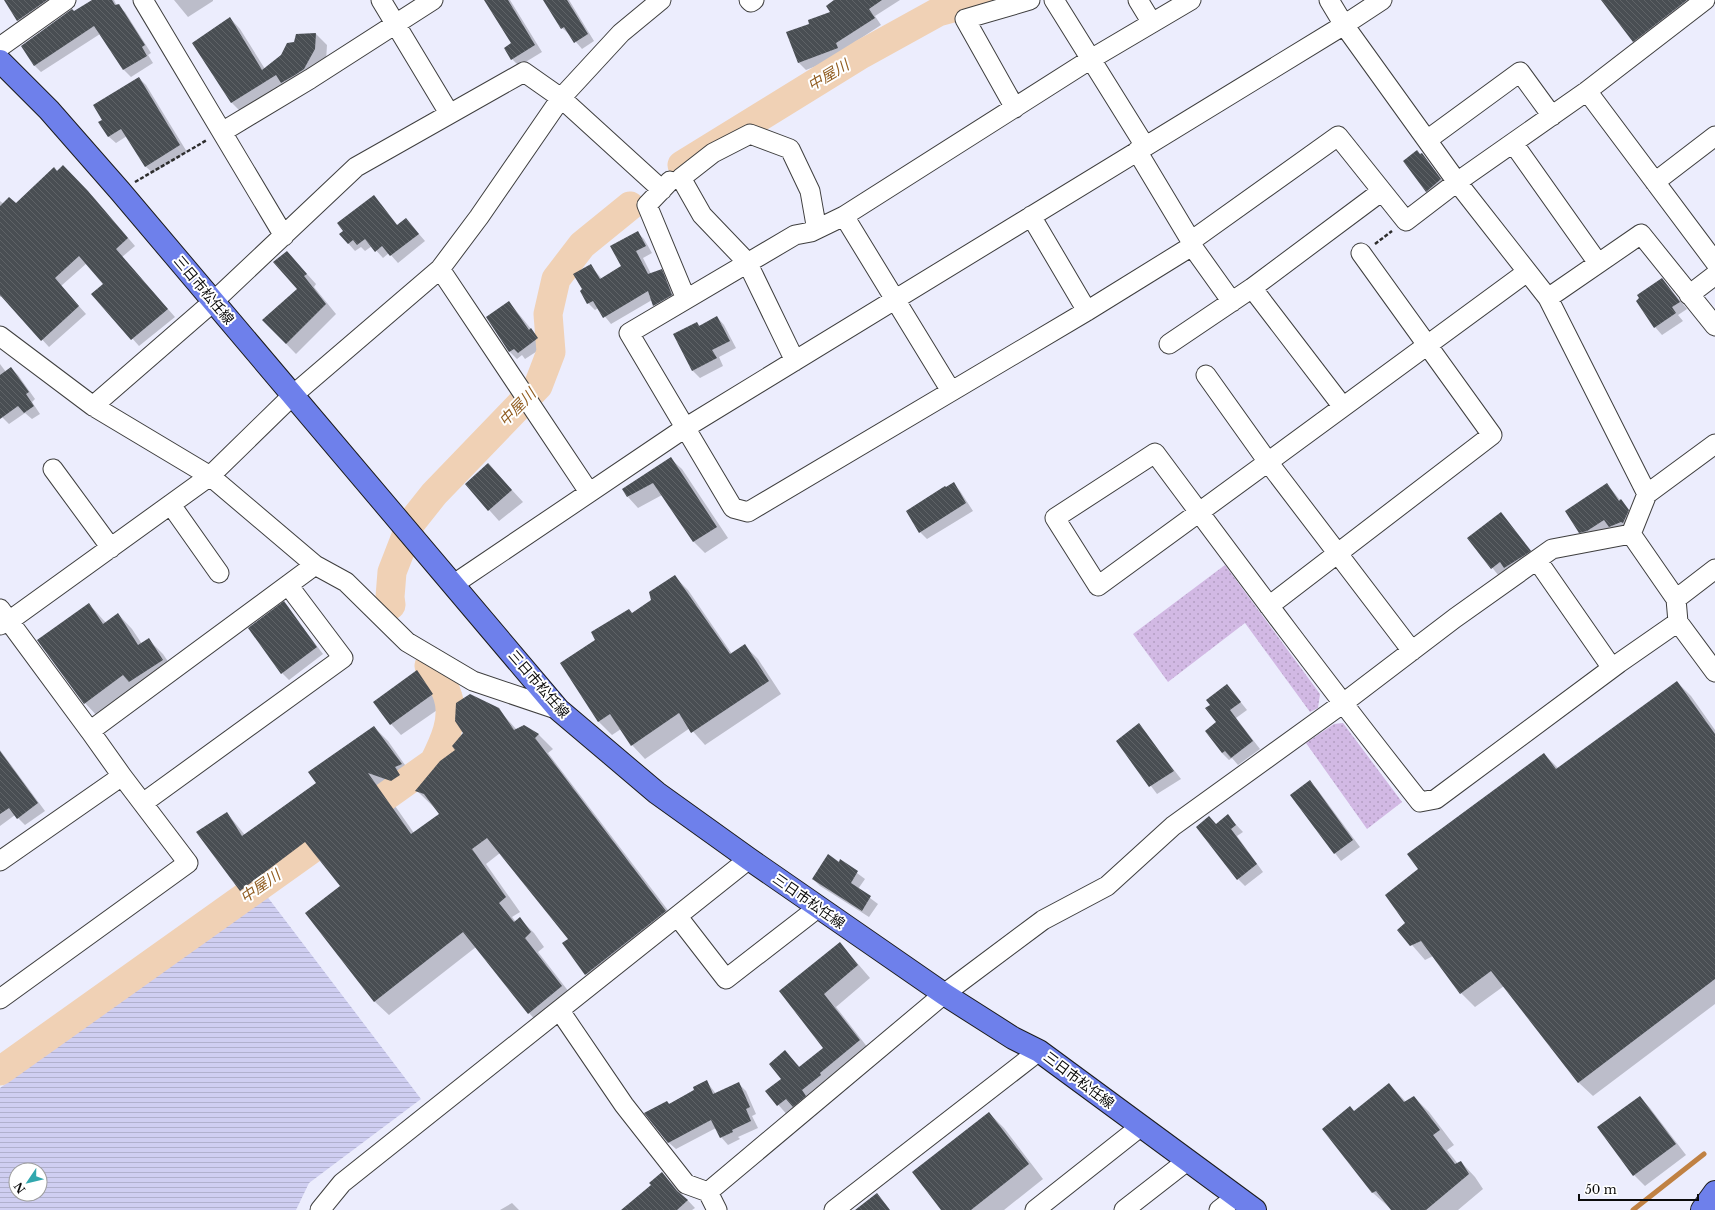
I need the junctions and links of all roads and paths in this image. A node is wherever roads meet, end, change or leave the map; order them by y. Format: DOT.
graph roads {
  1 [pos="66,0"];
  2 [pos="143,0"];
  3 [pos="381,0"];
  4 [pos="433,0"];
  5 [pos="661,0"];
  6 [pos="749,0"];
  7 [pos="754,0"];
  8 [pos="1030,0"];
  9 [pos="1054,0"];
  10 [pos="1138,0"];
  11 [pos="1191,0"];
  12 [pos="1329,0"];
  13 [pos="1382,0"];
  14 [pos="1705,0"];
  15 [pos="1152,23"];
  16 [pos="395,24"];
  17 [pos="1344,25"];
  18 [pos="0,47"];
  19 [pos="1091,59"];
  20 [pos="0,61"];
  21 [pos="1587,91"];
  22 [pos="561,98"];
  23 [pos="1015,108"];
  24 [pos="449,113"];
  25 [pos="1552,116"];
  26 [pos="222,132"];
  27 [pos="1715,136"];
  28 [pos="1427,140"];
  29 [pos="1513,143"];
  30 [pos="1141,148"];
  31 [pos="681,178"];
  32 [pos="1457,182"];
  33 [pos="1655,182"];
  34 [pos="662,190"];
  35 [pos="120,191"];
  36 [pos="1382,191"];
  37 [pos="844,216"];
  38 [pos="1031,216"];
  39 [pos="1406,222"];
  40 [pos="811,232"];
  41 [pos="284,236"];
  42 [pos="1191,243"];
  43 [pos="1361,253"];
  44 [pos="747,262"];
  45 [pos="1715,262"];
  46 [pos="1598,263"];
  47 [pos="440,268"];
  48 [pos="1527,272"];
  49 [pos="1715,275"];
  50 [pos="1252,288"];
  51 [pos="1689,295"];
  52 [pos="1548,298"];
  53 [pos="686,299"];
  54 [pos="897,300"];
  55 [pos="214,301"];
  56 [pos="1232,302"];
  57 [pos="1087,311"];
  58 [pos="1715,326"];
  59 [pos="0,336"];
  60 [pos="1169,344"];
  61 [pos="1428,345"];
  62 [pos="795,361"];
  63 [pos="1206,375"];
  64 [pos="951,391"];
  65 [pos="293,395"];
  66 [pos="93,406"];
  67 [pos="1343,407"];
  68 [pos="685,428"];
  69 [pos="1715,444"];
  70 [pos="1268,462"];
  71 [pos="53,469"];
  72 [pos="210,476"];
  73 [pos="588,492"];
  74 [pos="1647,494"];
  75 [pos="171,504"];
  76 [pos="1200,512"];
  77 [pos="1630,534"];
  78 [pos="111,548"];
  79 [pos="1338,554"];
  80 [pos="1537,560"];
  81 [pos="315,565"];
  82 [pos="1715,569"];
  83 [pos="219,573"];
  84 [pos="454,584"];
  85 [pos="288,585"];
  86 [pos="1676,599"];
  87 [pos="1270,606"];
  88 [pos="3,618"];
  89 [pos="1678,622"];
  90 [pos="1412,651"];
  91 [pos="1612,668"];
  92 [pos="1715,672"];
  93 [pos="1342,704"];
  94 [pos="559,710"];
  95 [pos="90,731"];
  96 [pos="122,776"];
  97 [pos="143,804"];
  98 [pos="749,859"];
  99 [pos="0,861"];
  100 [pos="819,907"];
  101 [pos="678,917"];
  102 [pos="944,994"];
  103 [pos="0,999"];
  104 [pos="560,1011"];
  105 [pos="1039,1051"];
  106 [pos="1140,1127"];
  107 [pos="1187,1161"];
  108 [pos="708,1192"];
  109 [pos="1715,1192"];
  110 [pos="1236,1197"];
  111 [pos="320,1210"];
  112 [pos="717,1210"];
  113 [pos="834,1210"];
  114 [pos="1035,1210"];
  115 [pos="1124,1210"];
  116 [pos="1219,1210"];
  117 [pos="1255,1210"];
  118 [pos="1702,1210"];
  1 -- 18 [label="street"];
  2 -- 26 [label="street"];
  3 -- 16 [label="street"];
  4 -- 16 [label="street"];
  5 -- 22 [label="street"];
  6 -- 7 [label="street"];
  8 -- 23 [label="street"];
  9 -- 19 [label="street"];
  10 -- 15 [label="street"];
  11 -- 15 [label="street"];
  12 -- 17 [label="street"];
  13 -- 17 [label="street"];
  14 -- 21 [label="street"];
  15 -- 19 [label="street"];
  16 -- 24 [label="street"];
  16 -- 26 [label="street"];
  17 -- 28 [label="street"];
  17 -- 30 [label="street"];
  19 -- 23 [label="street"];
  19 -- 30 [label="street"];
  20 -- 35 [label="main road, 三日市松任線"];
  21 -- 25 [label="street"];
  21 -- 33 [label="street"];
  22 -- 24 [label="street"];
  22 -- 34 [label="street"];
  22 -- 47 [label="street"];
  23 -- 37 [label="street"];
  24 -- 41 [label="street"];
  25 -- 28 [label="street"];
  25 -- 29 [label="street"];
  26 -- 35 [label="path"];
  26 -- 41 [label="street"];
  27 -- 33 [label="street"];
  28 -- 32 [label="street"];
  29 -- 32 [label="street"];
  29 -- 46 [label="street"];
  30 -- 38 [label="street"];
  30 -- 42 [label="street"];
  31 -- 34 [label="street"];
  31 -- 40 [label="street"];
  31 -- 44 [label="street"];
  32 -- 39 [label="street"];
  32 -- 48 [label="street"];
  33 -- 45 [label="street"];
  34 -- 53 [label="street"];
  35 -- 55 [label="main road, 三日市松任線"];
  36 -- 39 [label="street"];
  36 -- 42 [label="street"];
  36 -- 50 [label="street"];
  37 -- 40 [label="street"];
  37 -- 54 [label="street"];
  38 -- 54 [label="street"];
  38 -- 57 [label="street"];
  39 -- 43 [label="path"];
  40 -- 44 [label="street"];
  41 -- 55 [label="street"];
  42 -- 56 [label="street"];
  42 -- 57 [label="street"];
  43 -- 61 [label="street"];
  44 -- 53 [label="street"];
  44 -- 62 [label="street"];
  46 -- 51 [label="street"];
  46 -- 52 [label="street"];
  47 -- 65 [label="street"];
  47 -- 73 [label="street"];
  48 -- 52 [label="street"];
  48 -- 61 [label="street"];
  49 -- 51 [label="street"];
  50 -- 56 [label="street"];
  50 -- 67 [label="street"];
  51 -- 58 [label="street"];
  52 -- 74 [label="street"];
  53 -- 68 [label="street"];
  54 -- 62 [label="street"];
  54 -- 64 [label="street"];
  55 -- 65 [label="main road, 三日市松任線"];
  55 -- 66 [label="street"];
  56 -- 60 [label="street"];
  57 -- 64 [label="street"];
  59 -- 66 [label="street"];
  61 -- 67 [label="street"];
  61 -- 79 [label="street"];
  62 -- 68 [label="street"];
  63 -- 70 [label="street"];
  64 -- 68 [label="street"];
  65 -- 72 [label="street"];
  65 -- 84 [label="main road, 三日市松任線"];
  66 -- 72 [label="street"];
  67 -- 70 [label="street"];
  68 -- 73 [label="street"];
  69 -- 74 [label="street"];
  70 -- 76 [label="street"];
  70 -- 79 [label="street"];
  71 -- 78 [label="street"];
  72 -- 75 [label="street"];
  72 -- 81 [label="street"];
  73 -- 84 [label="street"];
  74 -- 77 [label="street"];
  75 -- 78 [label="street"];
  75 -- 83 [label="street"];
  76 -- 76 [label="street"];
  76 -- 87 [label="street"];
  77 -- 80 [label="street"];
  77 -- 86 [label="street"];
  78 -- 88 [label="street"];
  79 -- 87 [label="street"];
  79 -- 90 [label="street"];
  80 -- 90 [label="street"];
  80 -- 91 [label="street"];
  81 -- 85 [label="street"];
  81 -- 94 [label="street"];
  82 -- 86 [label="street"];
  84 -- 94 [label="main road, 三日市松任線"];
  85 -- 95 [label="street"];
  85 -- 97 [label="street"];
  86 -- 89 [label="street"];
  87 -- 93 [label="street"];
  88 -- 95 [label="street"];
  89 -- 91 [label="street"];
  89 -- 92 [label="street"];
  90 -- 93 [label="street"];
  91 -- 93 [label="street"];
  93 -- 102 [label="street"];
  94 -- 98 [label="main road, 三日市松任線"];
  95 -- 96 [label="street"];
  96 -- 97 [label="street"];
  96 -- 99 [label="street"];
  97 -- 103 [label="street"];
  98 -- 100 [label="main road, 三日市松任線"];
  98 -- 101 [label="street"];
  100 -- 101 [label="street"];
  100 -- 102 [label="main road, 三日市松任線"];
  101 -- 104 [label="street"];
  102 -- 105 [label="main road, 三日市松任線"];
  102 -- 108 [label="street"];
  104 -- 108 [label="street"];
  104 -- 111 [label="street"];
  105 -- 106 [label="main road, 三日市松任線"];
  105 -- 113 [label="street"];
  106 -- 107 [label="main road, 三日市松任線"];
  106 -- 114 [label="street"];
  107 -- 110 [label="main road, 三日市松任線"];
  107 -- 115 [label="street"];
  108 -- 112 [label="street"];
  109 -- 118 [label="main road"];
  110 -- 116 [label="street"];
  110 -- 117 [label="main road, 三日市松任線"];
}
